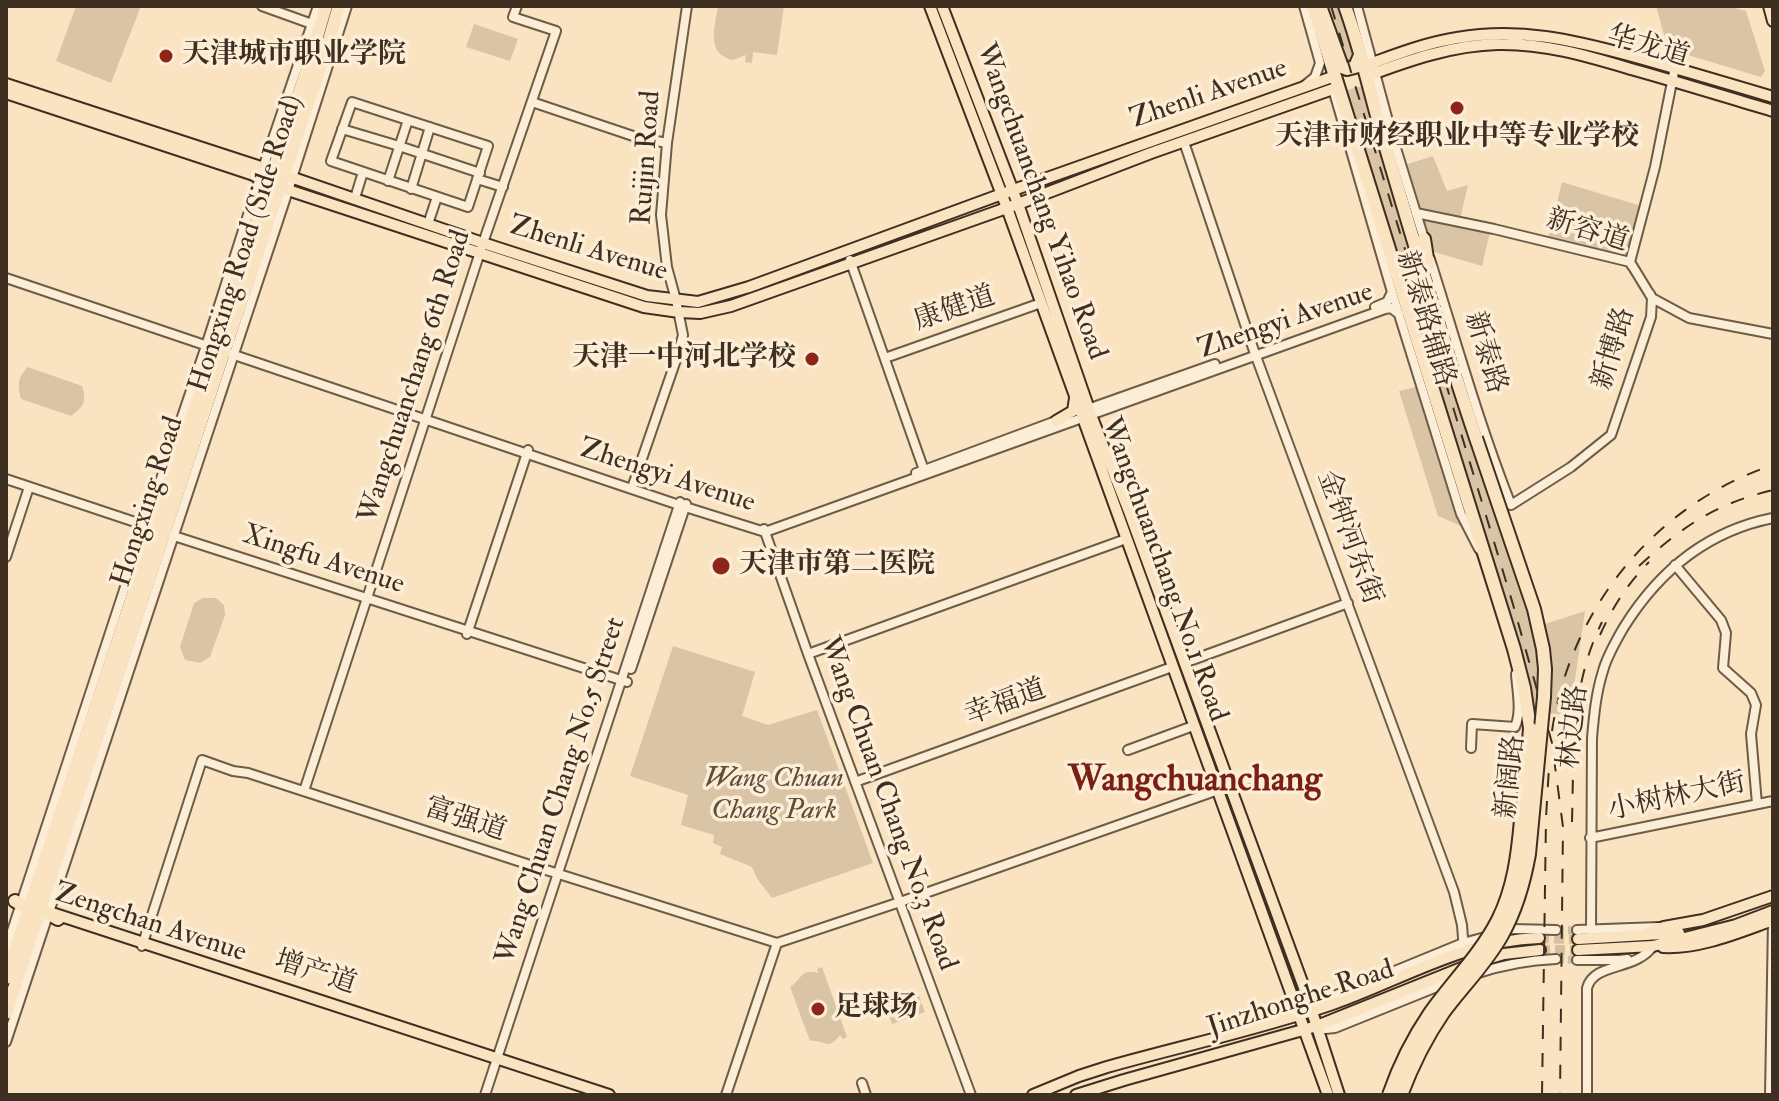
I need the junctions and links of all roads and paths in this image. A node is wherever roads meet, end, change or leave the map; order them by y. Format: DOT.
graph roads {
  1 [pos="262,6"];
  2 [pos="318,6"];
  3 [pos="326,6"];
  4 [pos="339,6"];
  5 [pos="347,6"];
  6 [pos="517,6"];
  7 [pos="687,6"];
  8 [pos="930,6"];
  9 [pos="942,6"];
  10 [pos="1309,6"];
  11 [pos="1320,6"];
  12 [pos="1345,6"];
  13 [pos="1357,6"];
  14 [pos="1769,6"];
  15 [pos="1773,21"];
  16 [pos="312,24"];
  17 [pos="1361,51"];
  18 [pos="1675,67"];
  19 [pos="1370,69"];
  20 [pos="1672,80"];
  21 [pos="1334,83"];
  22 [pos="6,84"];
  23 [pos="1301,88"];
  24 [pos="6,93"];
  25 [pos="1773,97"];
  26 [pos="532,102"];
  27 [pos="1773,111"];
  28 [pos="408,120"];
  29 [pos="430,127"];
  30 [pos="342,129"];
  31 [pos="1184,142"];
  32 [pos="667,143"];
  33 [pos="399,146"];
  34 [pos="422,153"];
  35 [pos="363,172"];
  36 [pos="478,176"];
  37 [pos="278,180"];
  38 [pos="388,181"];
  39 [pos="503,187"];
  40 [pos="411,189"];
  41 [pos="1013,190"];
  42 [pos="1002,194"];
  43 [pos="437,197"];
  44 [pos="355,198"];
  45 [pos="1018,204"];
  46 [pos="1007,208"];
  47 [pos="1416,213"];
  48 [pos="1028,221"];
  49 [pos="428,224"];
  50 [pos="1015,226"];
  51 [pos="1424,239"];
  52 [pos="481,249"];
  53 [pos="847,251"];
  54 [pos="1630,262"];
  55 [pos="852,264"];
  56 [pos="6,276"];
  57 [pos="1392,292"];
  58 [pos="1652,298"];
  59 [pos="676,300"];
  60 [pos="1041,303"];
  61 [pos="679,312"];
  62 [pos="1399,314"];
  63 [pos="1773,334"];
  64 [pos="220,349"];
  65 [pos="1254,353"];
  66 [pos="1449,353"];
  67 [pos="885,358"];
  68 [pos="1079,386"];
  69 [pos="1086,414"];
  70 [pos="426,418"];
  71 [pos="1058,424"];
  72 [pos="527,452"];
  73 [pos="925,472"];
  74 [pos="6,482"];
  75 [pos="633,485"];
  76 [pos="28,489"];
  77 [pos="683,504"];
  78 [pos="1511,505"];
  79 [pos="703,511"];
  80 [pos="1773,518"];
  81 [pos="678,525"];
  82 [pos="764,530"];
  83 [pos="158,533"];
  84 [pos="1126,539"];
  85 [pos="6,557"];
  86 [pos="1485,558"];
  87 [pos="1675,565"];
  88 [pos="365,600"];
  89 [pos="1348,603"];
  90 [pos="467,633"];
  91 [pos="1514,649"];
  92 [pos="808,654"];
  93 [pos="1184,663"];
  94 [pos="1172,667"];
  95 [pos="623,684"];
  96 [pos="1193,726"];
  97 [pos="1471,748"];
  98 [pos="1128,750"];
  99 [pos="1255,777"];
  100 [pos="855,782"];
  101 [pos="1229,786"];
  102 [pos="1217,790"];
  103 [pos="304,791"];
  104 [pos="1773,801"];
  105 [pos="1757,804"];
  106 [pos="1590,838"];
  107 [pos="560,875"];
  108 [pos="1773,896"];
  109 [pos="900,902"];
  110 [pos="32,907"];
  111 [pos="1773,909"];
  112 [pos="1773,920"];
  113 [pos="29,928"];
  114 [pos="1556,930"];
  115 [pos="1591,930"];
  116 [pos="1667,934"];
  117 [pos="1539,938"];
  118 [pos="777,943"];
  119 [pos="142,945"];
  120 [pos="1577,945"];
  121 [pos="1653,946"];
  122 [pos="1464,947"];
  123 [pos="6,949"];
  124 [pos="1540,950"];
  125 [pos="1556,959"];
  126 [pos="6,978"];
  127 [pos="1333,1004"];
  128 [pos="1312,1011"];
  129 [pos="6,1013"];
  130 [pos="1299,1015"];
  131 [pos="1338,1018"];
  132 [pos="1317,1026"];
  133 [pos="1304,1030"];
  134 [pos="6,1042"];
  135 [pos="498,1061"];
  136 [pos="862,1083"];
  137 [pos="487,1095"];
  138 [pos="599,1095"];
  139 [pos="609,1095"];
  140 [pos="726,1095"];
  141 [pos="866,1095"];
  142 [pos="971,1095"];
  143 [pos="1033,1095"];
  144 [pos="1076,1095"];
  145 [pos="1328,1095"];
  146 [pos="1339,1095"];
  147 [pos="1389,1095"];
  148 [pos="1401,1095"];
  149 [pos="1587,1095"];
  150 [pos="1770,1095"];
  1 -- 16 [label="street"];
  2 -- 16 [label="street, Hongxing Road (Side Road)"];
  3 -- 37 [label="highway, Hongxing Road"];
  4 -- 37 [label="highway, Hongxing Road"];
  5 -- 37 [label="street, Hongxing Road (Side Road)"];
  6 -- 26 [label="street, Wangchuanchang 6th Road"];
  7 -- 32 [label="street, Ruijin Road"];
  8 -- 42 [label="main road, Wangchuanchang Yihao Road"];
  9 -- 41 [label="main road, Wangchuanchang Yihao Road"];
  10 -- 21 [label="highway"];
  10 -- 23 [label="street"];
  11 -- 17 [label="highway"];
  12 -- 17 [label="highway"];
  13 -- 19 [label="street, 新泰路"];
  14 -- 15 [label="main road"];
  16 -- 37 [label="street, Hongxing Road (Side Road)"];
  17 -- 19 [label="highway"];
  18 -- 19 [label="main road"];
  18 -- 20 [label="street"];
  18 -- 25 [label="main road"];
  19 -- 20 [label="main road, 华龙道"];
  19 -- 47 [label="street, 新泰路"];
  19 -- 66 [label="highway"];
  20 -- 27 [label="main road, 华龙道"];
  20 -- 54 [label="street"];
  21 -- 23 [label="main road, Zhenli Avenue"];
  21 -- 31 [label="main road, Zhenli Avenue"];
  21 -- 57 [label="street, 新泰路辅路"];
  21 -- 86 [label="highway, 新阔路"];
  22 -- 37 [label="main road, Zhenli Avenue"];
  23 -- 41 [label="main road, Zhenli Avenue"];
  24 -- 37 [label="main road, Zhenli Avenue"];
  26 -- 32 [label="street"];
  26 -- 39 [label="street, Wangchuanchang 6th Road"];
  28 -- 29 [label="street"];
  28 -- 30 [label="street"];
  28 -- 33 [label="street"];
  29 -- 34 [label="street"];
  29 -- 36 [label="street"];
  30 -- 33 [label="street"];
  30 -- 35 [label="street"];
  31 -- 45 [label="main road, Zhenli Avenue"];
  31 -- 65 [label="street, 金钟河东街"];
  32 -- 59 [label="street, Ruijin Road"];
  33 -- 34 [label="street"];
  33 -- 38 [label="street"];
  34 -- 36 [label="street"];
  34 -- 40 [label="street"];
  35 -- 38 [label="street"];
  35 -- 44 [label="street"];
  36 -- 39 [label="street"];
  36 -- 43 [label="street"];
  37 -- 44 [label="main road, Zhenli Avenue"];
  37 -- 52 [label="main road, Zhenli Avenue"];
  37 -- 64 [label="highway, Hongxing Road"];
  37 -- 64 [label="street, Hongxing Road (Side Road)"];
  37 -- 64 [label="street, Hongxing Road (Side Road)"];
  37 -- 64 [label="highway, Hongxing Road"];
  38 -- 40 [label="street"];
  39 -- 52 [label="street, Wangchuanchang 6th Road"];
  40 -- 43 [label="street"];
  41 -- 42 [label="main road, Zhenli Avenue"];
  41 -- 45 [label="main road"];
  42 -- 46 [label="main road, Wangchuanchang Yihao Road"];
  42 -- 53 [label="main road, Zhenli Avenue"];
  43 -- 49 [label="street"];
  44 -- 49 [label="main road, Zhenli Avenue"];
  45 -- 46 [label="main road, Zhenli Avenue"];
  45 -- 48 [label="main road"];
  45 -- 69 [label="main road, Wangchuanchang Yihao Road"];
  46 -- 50 [label="main road"];
  46 -- 55 [label="main road, Zhenli Avenue"];
  46 -- 60 [label="main road, Wangchuanchang Yihao Road"];
  47 -- 51 [label="street, 新泰路"];
  47 -- 54 [label="street, 新容道"];
  49 -- 52 [label="main road, Zhenli Avenue"];
  51 -- 66 [label="highway"];
  51 -- 78 [label="street, 新泰路"];
  52 -- 59 [label="main road, Zhenli Avenue"];
  52 -- 61 [label="main road, Zhenli Avenue"];
  52 -- 70 [label="street, Wangchuanchang 6th Road"];
  53 -- 55 [label="street"];
  53 -- 59 [label="main road, Zhenli Avenue"];
  54 -- 58 [label="street, 新博路"];
  55 -- 61 [label="main road, Zhenli Avenue"];
  55 -- 67 [label="street"];
  56 -- 64 [label="street, Zhengyi Avenue"];
  57 -- 62 [label="street, 新泰路辅路"];
  57 -- 65 [label="street, Zhengyi Avenue"];
  58 -- 63 [label="street"];
  58 -- 78 [label="street, 新博路"];
  59 -- 61 [label="street, Ruijin Road"];
  60 -- 67 [label="street, 康健道"];
  60 -- 69 [label="main road, Wangchuanchang Yihao Road"];
  61 -- 75 [label="street, Ruijin Road"];
  62 -- 65 [label="street, Zhengyi Avenue"];
  62 -- 86 [label="street, 新泰路辅路"];
  64 -- 70 [label="street, Zhengyi Avenue"];
  64 -- 83 [label="highway, Hongxing Road"];
  64 -- 83 [label="street, Hongxing Road (Side Road)"];
  65 -- 69 [label="street, Zhengyi Avenue"];
  65 -- 89 [label="street, 金钟河东街"];
  66 -- 148 [label="highway, 新阔路, bridge"];
  67 -- 73 [label="street"];
  68 -- 69 [label="street"];
  68 -- 71 [label="main road"];
  69 -- 71 [label="street"];
  69 -- 73 [label="street, Zhengyi Avenue"];
  69 -- 84 [label="main road, Wangchuanchang No.1 Road"];
  69 -- 93 [label="main road, Wangchuanchang No.1 Road"];
  70 -- 72 [label="street, Zhengyi Avenue"];
  70 -- 88 [label="street, Wangchuanchang 6th Road"];
  72 -- 75 [label="street, Zhengyi Avenue"];
  72 -- 77 [label="street, Zhengyi Avenue"];
  72 -- 90 [label="street"];
  73 -- 82 [label="street, Zhengyi Avenue"];
  74 -- 76 [label="street, Xingfu Avenue"];
  75 -- 77 [label="street, Zhengyi Avenue"];
  76 -- 83 [label="street, Xingfu Avenue"];
  76 -- 85 [label="street"];
  77 -- 82 [label="street, Zhengyi Avenue"];
  77 -- 95 [label="street, Wang Chuan Chang No.5 Street"];
  79 -- 81 [label="street"];
  80 -- 87 [label="street, 林边路"];
  82 -- 92 [label="street, Wang Chuan Chang No.3 Road"];
  83 -- 88 [label="street, Xingfu Avenue"];
  83 -- 110 [label="highway, Hongxing Road"];
  83 -- 110 [label="street, Hongxing Road (Side Road)"];
  84 -- 92 [label="street"];
  84 -- 94 [label="main road, Wangchuanchang No.1 Road"];
  86 -- 91 [label="highway, 新阔路"];
  87 -- 105 [label="street"];
  87 -- 106 [label="street, 林边路"];
  88 -- 90 [label="street, Xingfu Avenue"];
  88 -- 103 [label="street, Wangchuanchang 6th Road"];
  89 -- 93 [label="street"];
  89 -- 122 [label="street, 金钟河东街"];
  90 -- 95 [label="street, Xingfu Avenue"];
  91 -- 97 [label="street"];
  91 -- 147 [label="highway, 新阔路, bridge"];
  92 -- 100 [label="street, Wang Chuan Chang No.3 Road"];
  93 -- 101 [label="main road, Wangchuanchang No.1 Road"];
  94 -- 96 [label="main road, Wangchuanchang No.1 Road"];
  94 -- 100 [label="street, 幸福道"];
  95 -- 107 [label="street, Wang Chuan Chang No.5 Street"];
  96 -- 98 [label="street"];
  96 -- 102 [label="main road, Wangchuanchang No.1 Road"];
  99 -- 101 [label="street"];
  100 -- 109 [label="street, Wang Chuan Chang No.3 Road"];
  101 -- 102 [label="street"];
  101 -- 128 [label="main road, Wangchuanchang No.1 Road"];
  102 -- 109 [label="street"];
  102 -- 130 [label="main road, Wangchuanchang No.1 Road"];
  103 -- 107 [label="street, 富强道"];
  103 -- 119 [label="street, 富强道"];
  104 -- 105 [label="street, 小树林大街"];
  105 -- 106 [label="street, 小树林大街"];
  106 -- 115 [label="street, 林边路"];
  107 -- 118 [label="street, 富强道"];
  107 -- 135 [label="street, Wang Chuan Chang No.5 Street"];
  108 -- 116 [label="main road"];
  109 -- 118 [label="street"];
  109 -- 142 [label="street, Wang Chuan Chang No.3 Road"];
  110 -- 113 [label="highway"];
  110 -- 119 [label="main road, Zengchan Avenue"];
  110 -- 123 [label="street, Hongxing Road (Side Road)"];
  110 -- 134 [label="street, Hongxing Road (Side Road)"];
  111 -- 116 [label="main road"];
  112 -- 121 [label="main road"];
  112 -- 150 [label="street"];
  113 -- 126 [label="highway"];
  113 -- 129 [label="highway"];
  114 -- 122 [label="street"];
  115 -- 116 [label="street"];
  115 -- 120 [label="street"];
  116 -- 120 [label="main road"];
  116 -- 121 [label="main road"];
  117 -- 122 [label="main road, Jinzhonghe Road"];
  118 -- 140 [label="street"];
  119 -- 135 [label="main road, 增产道"];
  120 -- 121 [label="main road"];
  121 -- 149 [label="street"];
  122 -- 127 [label="main road, Jinzhonghe Road"];
  122 -- 128 [label="street"];
  124 -- 131 [label="main road, Jinzhonghe Road"];
  125 -- 132 [label="street"];
  127 -- 128 [label="main road, Jinzhonghe Road"];
  127 -- 131 [label="main road"];
  128 -- 130 [label="main road, Jinzhonghe Road"];
  128 -- 132 [label="main road, Wangchuanchang No.1 Road"];
  130 -- 133 [label="main road, Wangchuanchang No.1 Road"];
  130 -- 143 [label="main road, Jinzhonghe Road"];
  131 -- 132 [label="main road, Jinzhonghe Road"];
  132 -- 133 [label="main road, Jinzhonghe Road"];
  132 -- 146 [label="main road, Wangchuanchang No.1 Road"];
  133 -- 144 [label="main road, Jinzhonghe Road"];
  133 -- 145 [label="main road, Wangchuanchang No.1 Road"];
  135 -- 137 [label="street, Wang Chuan Chang No.5 Street"];
  135 -- 138 [label="main road"];
  135 -- 139 [label="main road, 增产道"];
  136 -- 141 [label="street"];
}
